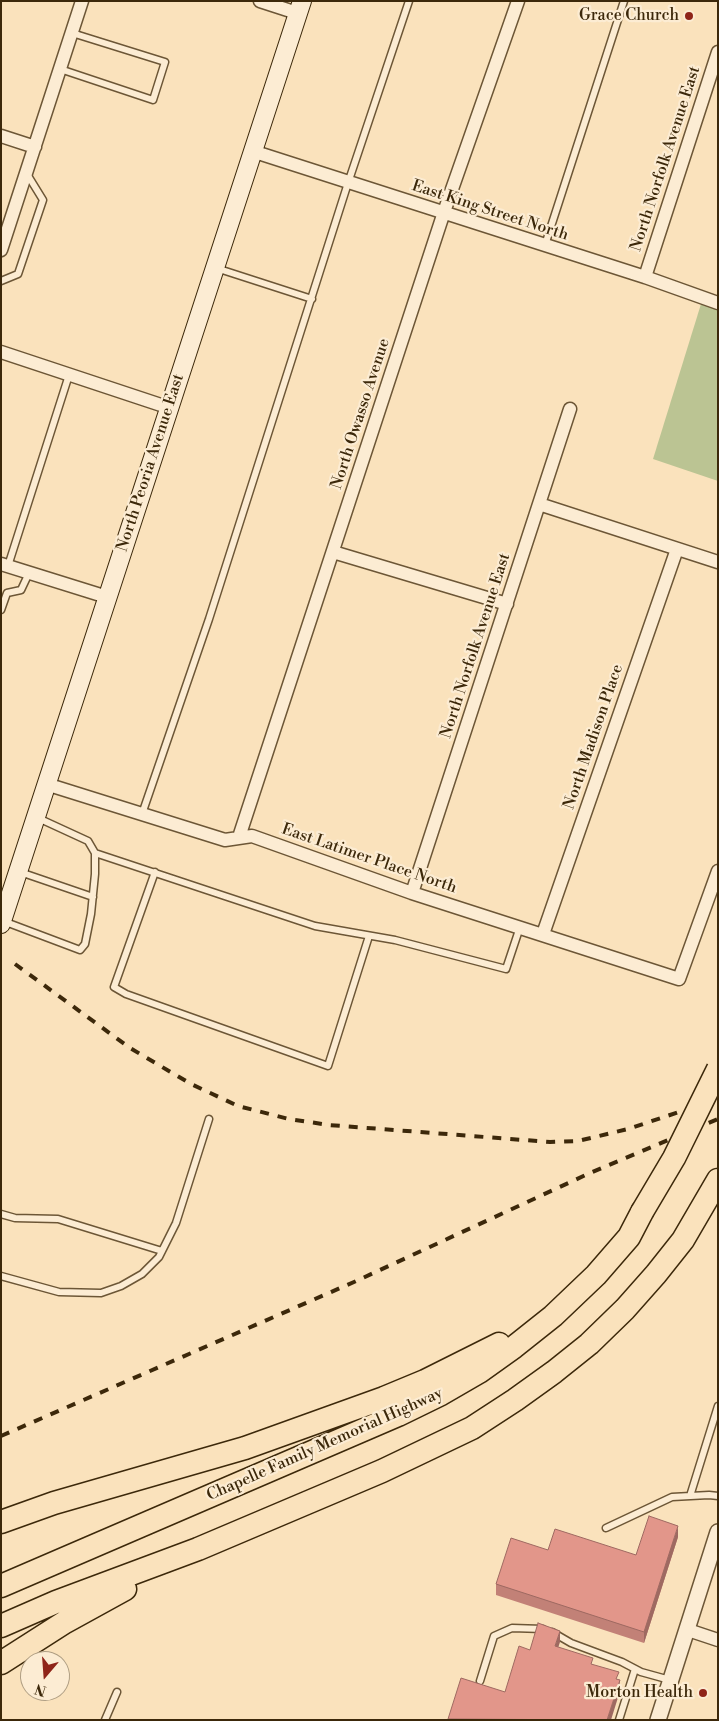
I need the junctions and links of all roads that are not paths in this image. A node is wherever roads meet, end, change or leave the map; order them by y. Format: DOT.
graph roads {
  1 [pos="82,1"];
  2 [pos="260,1"];
  3 [pos="409,1"];
  4 [pos="518,1"];
  5 [pos="624,1"];
  6 [pos="300,7"];
  7 [pos="72,33"];
  8 [pos="718,52"];
  9 [pos="60,69"];
  10 [pos="1,136"];
  11 [pos="35,147"];
  12 [pos="252,151"];
  13 [pos="26,173"];
  14 [pos="348,183"];
  15 [pos="444,212"];
  16 [pos="545,246"];
  17 [pos="1,250"];
  18 [pos="215,267"];
  19 [pos="646,277"];
  20 [pos="1,280"];
  21 [pos="312,299"];
  22 [pos="718,303"];
  23 [pos="1,352"];
  24 [pos="69,375"];
  25 [pos="170,408"];
  26 [pos="570,409"];
  27 [pos="539,504"];
  28 [pos="677,549"];
  29 [pos="333,552"];
  30 [pos="718,562"];
  31 [pos="5,565"];
  32 [pos="29,573"];
  33 [pos="107,597"];
  34 [pos="507,604"];
  35 [pos="1,610"];
  36 [pos="46,784"];
  37 [pos="142,814"];
  38 [pos="36,817"];
  39 [pos="239,837"];
  40 [pos="95,853"];
  41 [pos="718,871"];
  42 [pos="18,872"];
  43 [pos="155,872"];
  44 [pos="412,893"];
  45 [pos="93,897"];
  46 [pos="2,923"];
  47 [pos="520,927"];
  48 [pos="543,934"];
  49 [pos="369,936"];
  50 [pos="718,1069"];
  51 [pos="209,1118"];
  52 [pos="718,1180"];
  53 [pos="1,1214"];
  54 [pos="162,1251"];
  55 [pos="1,1276"];
  56 [pos="553,1316"];
  57 [pos="718,1406"];
  58 [pos="690,1496"];
  59 [pos="718,1496"];
  60 [pos="1,1522"];
  61 [pos="606,1528"];
  62 [pos="718,1532"];
  63 [pos="198,1549"];
  64 [pos="1,1586"];
  65 [pos="1,1626"];
  66 [pos="688,1630"];
  67 [pos="718,1640"];
  68 [pos="1,1663"];
  69 [pos="635,1669"];
  70 [pos="671,1680"];
  71 [pos="480,1681"];
  72 [pos="116,1692"];
  73 [pos="105,1720"];
  74 [pos="619,1720"];
  75 [pos="658,1720"];
  1 -- 7 [label="street"];
  2 -- 6 [label="street"];
  3 -- 14 [label="lane"];
  4 -- 15 [label="street, North Owasso Avenue"];
  5 -- 16 [label="lane"];
  6 -- 12 [label="main road, North Peoria Avenue East"];
  7 -- 9 [label="street"];
  7 -- 9 [label="lane"];
  8 -- 19 [label="street, North Norfolk Avenue East"];
  9 -- 11 [label="street"];
  10 -- 11 [label="street"];
  11 -- 13 [label="street"];
  12 -- 14 [label="street, East King Street North"];
  12 -- 18 [label="main road, North Peoria Avenue East"];
  13 -- 17 [label="street"];
  13 -- 20 [label="lane"];
  14 -- 15 [label="street, East King Street North"];
  14 -- 21 [label="lane"];
  15 -- 16 [label="street, East King Street North"];
  15 -- 29 [label="street, North Owasso Avenue"];
  16 -- 19 [label="street, East King Street North"];
  18 -- 21 [label="lane"];
  18 -- 25 [label="main road, North Peoria Avenue East"];
  19 -- 22 [label="street, East King Street North"];
  21 -- 37 [label="lane"];
  23 -- 24 [label="street"];
  24 -- 25 [label="street"];
  24 -- 31 [label="lane"];
  25 -- 33 [label="main road, North Peoria Avenue East"];
  26 -- 27 [label="street, North Norfolk Avenue East"];
  27 -- 28 [label="street"];
  27 -- 34 [label="street, North Norfolk Avenue East"];
  28 -- 30 [label="street"];
  28 -- 48 [label="street, North Madison Place"];
  29 -- 34 [label="street"];
  29 -- 39 [label="street, North Owasso Avenue"];
  31 -- 32 [label="street"];
  32 -- 33 [label="street"];
  32 -- 35 [label="lane"];
  33 -- 36 [label="main road, North Peoria Avenue East"];
  34 -- 44 [label="street, North Norfolk Avenue East"];
  36 -- 37 [label="street, East Latimer Place North"];
  36 -- 38 [label="main road, North Peoria Avenue East"];
  37 -- 39 [label="street, East Latimer Place North"];
  38 -- 40 [label="lane"];
  38 -- 42 [label="main road, North Peoria Avenue East"];
  39 -- 44 [label="street, East Latimer Place North"];
  40 -- 43 [label="lane"];
  40 -- 45 [label="lane"];
  41 -- 48 [label="street, East Latimer Place North"];
  42 -- 45 [label="lane"];
  42 -- 46 [label="main road, North Peoria Avenue East"];
  43 -- 49 [label="lane"];
  43 -- 49 [label="lane"];
  44 -- 47 [label="street, East Latimer Place North"];
  45 -- 46 [label="lane"];
  47 -- 48 [label="street, East Latimer Place North"];
  47 -- 49 [label="lane"];
  50 -- 56 [label="highway, Chapelle Family Memorial Highway, bridge"];
  51 -- 54 [label="lane"];
  52 -- 63 [label="highway"];
  53 -- 54 [label="lane"];
  54 -- 55 [label="lane"];
  56 -- 60 [label="highway"];
  56 -- 64 [label="highway, Chapelle Family Memorial Highway"];
  57 -- 58 [label="lane"];
  58 -- 59 [label="lane"];
  58 -- 61 [label="lane"];
  62 -- 66 [label="street"];
  63 -- 65 [label="highway"];
  63 -- 68 [label="highway"];
  66 -- 67 [label="street"];
  66 -- 70 [label="street"];
  69 -- 70 [label="lane"];
  69 -- 71 [label="lane"];
  69 -- 74 [label="lane"];
  70 -- 75 [label="street"];
  72 -- 73 [label="lane"];
}
